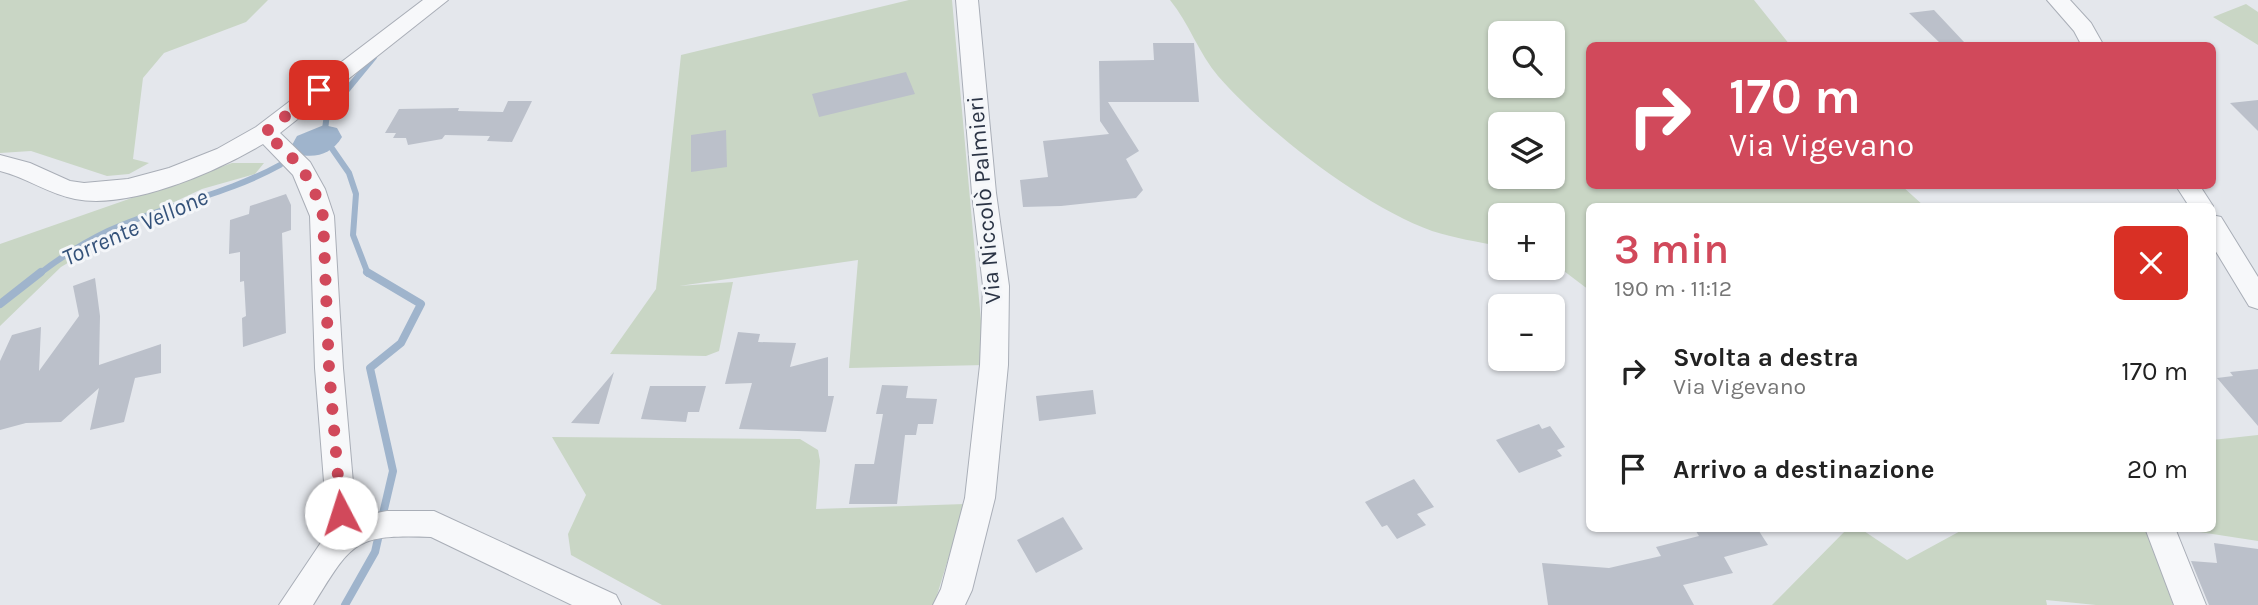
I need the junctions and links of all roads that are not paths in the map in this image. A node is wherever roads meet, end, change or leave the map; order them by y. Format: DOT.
graph roads {
  1 [pos="437,0"];
  2 [pos="967,0"];
  3 [pos="2058,0"];
  4 [pos="2091,42"];
  5 [pos="264,133"];
  6 [pos="0,163"];
  7 [pos="2216,231"];
  8 [pos="2258,299"];
  9 [pos="2162,532"];
  10 [pos="354,533"];
  11 [pos="295,605"];
  12 [pos="605,605"];
  13 [pos="949,605"];
  14 [pos="2190,605"];
  1 -- 5 [label="street"];
  2 -- 13 [label="street, Via Niccolò Palmieri"];
  3 -- 4 [label="street"];
  5 -- 6 [label="street"];
  5 -- 10 [label="street"];
  7 -- 8 [label="street"];
  9 -- 14 [label="street"];
  10 -- 11 [label="street"];
  10 -- 12 [label="street"];
}
